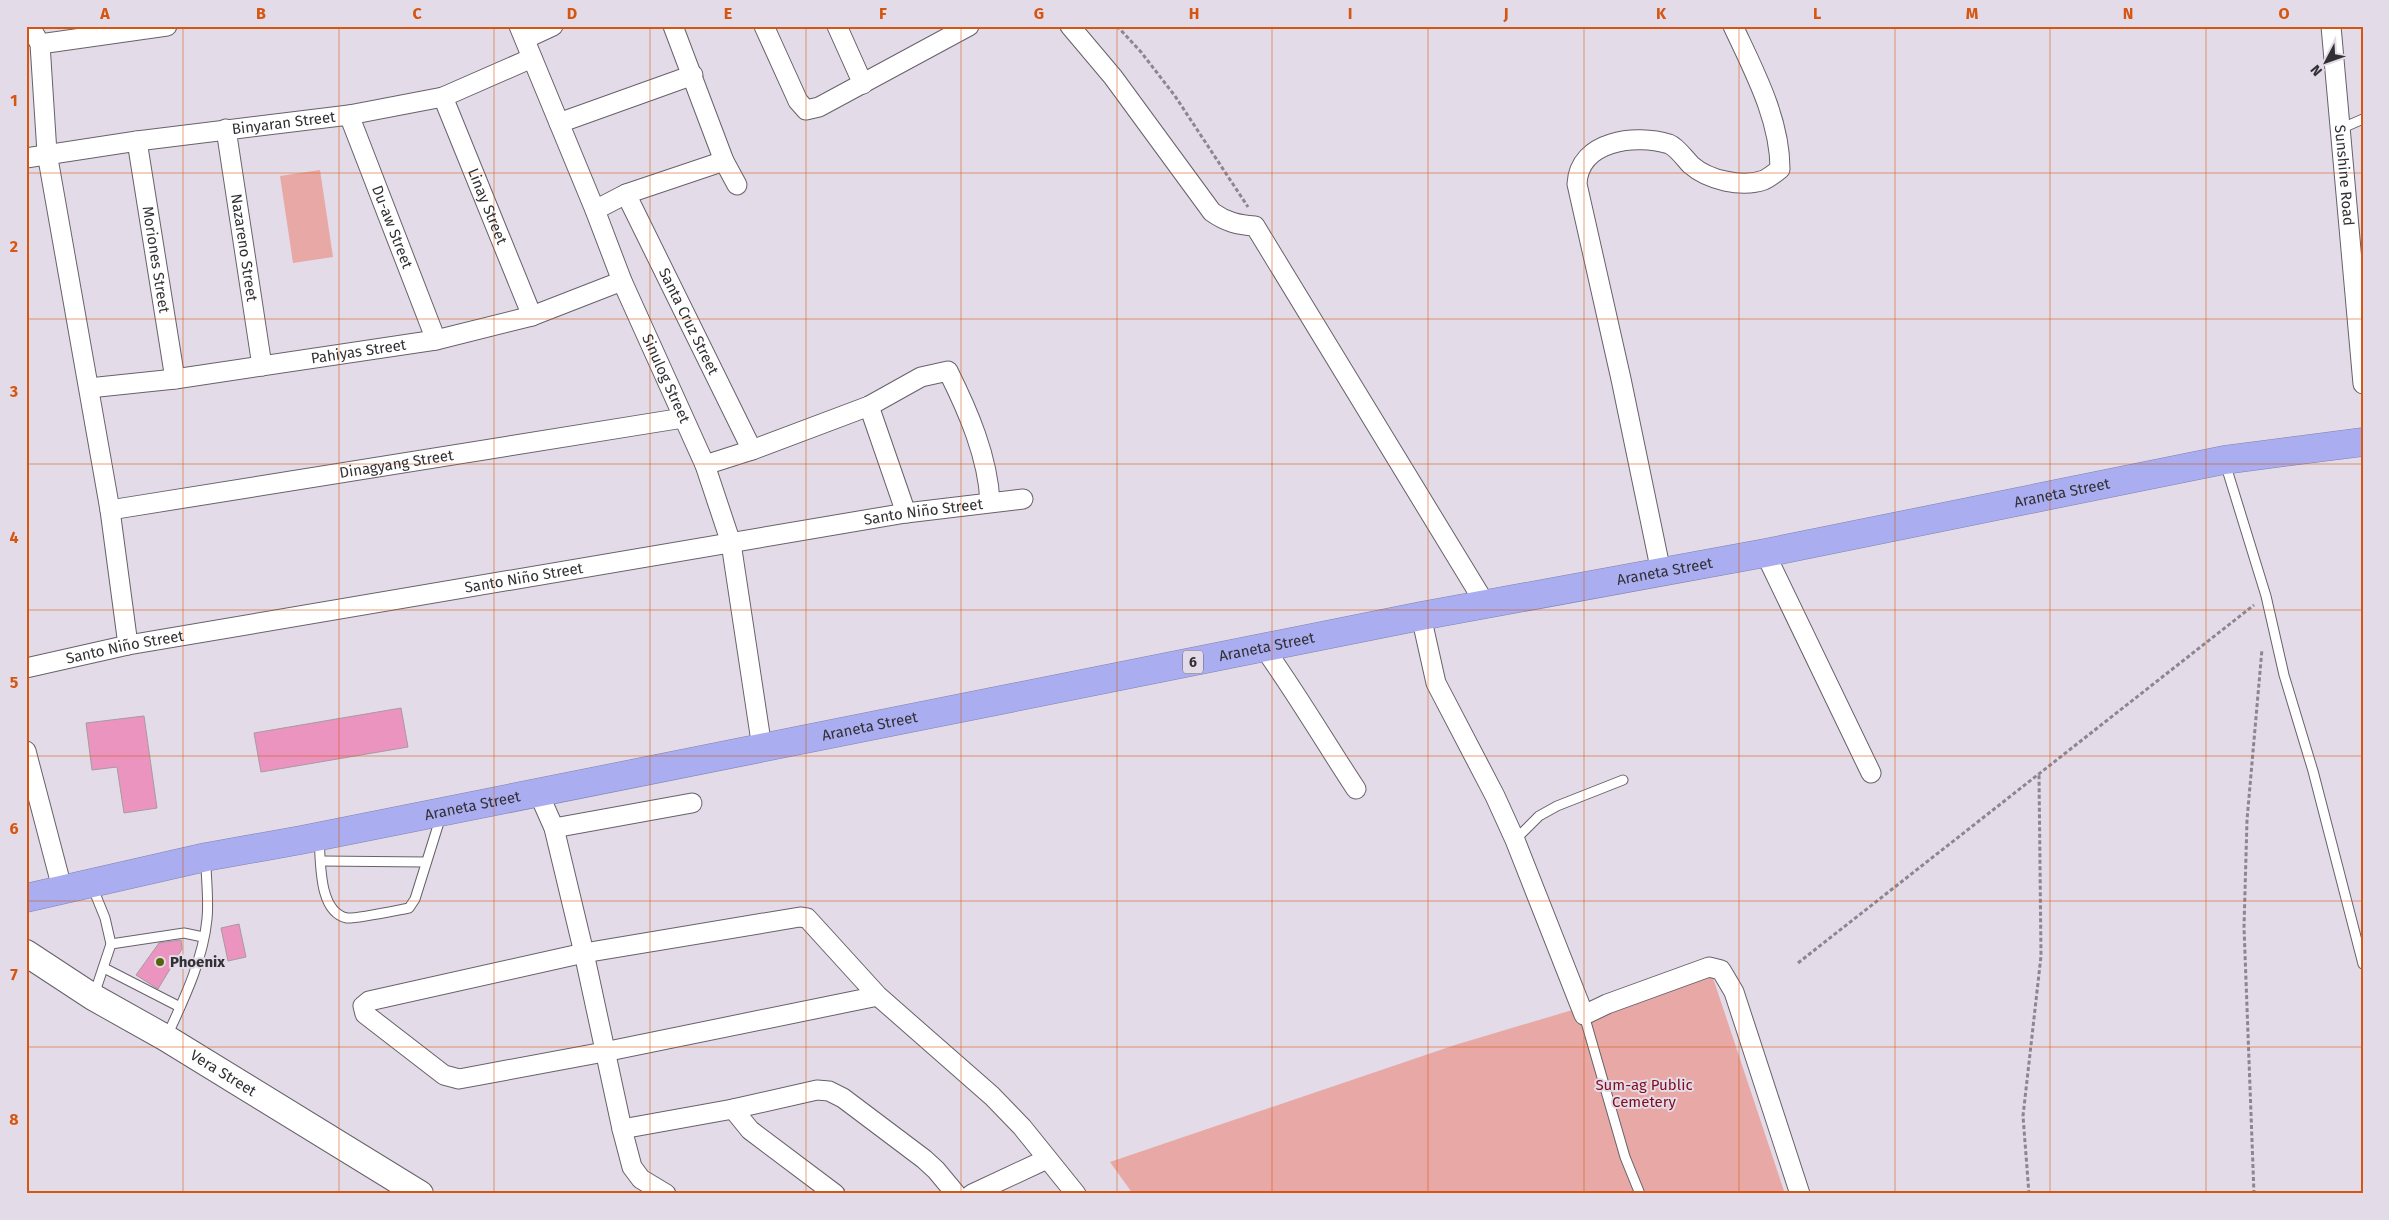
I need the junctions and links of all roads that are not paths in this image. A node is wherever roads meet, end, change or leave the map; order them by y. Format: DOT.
graph roads {
  1 [pos="30,26"];
  2 [pos="167,26"];
  3 [pos="553,26"];
  4 [pos="673,26"];
  5 [pos="764,26"];
  6 [pos="837,26"];
  7 [pos="969,26"];
  8 [pos="1070,26"];
  9 [pos="1734,26"];
  10 [pos="2331,26"];
  11 [pos="522,32"];
  12 [pos="40,44"];
  13 [pos="532,58"];
  14 [pos="693,75"];
  15 [pos="863,84"];
  16 [pos="443,97"];
  17 [pos="350,115"];
  18 [pos="2363,119"];
  19 [pos="559,123"];
  20 [pos="2340,129"];
  21 [pos="226,130"];
  22 [pos="137,141"];
  23 [pos="47,153"];
  24 [pos="26,158"];
  25 [pos="724,161"];
  26 [pos="737,186"];
  27 [pos="626,194"];
  28 [pos="595,210"];
  29 [pos="622,281"];
  30 [pos="532,316"];
  31 [pos="436,340"];
  32 [pos="262,366"];
  33 [pos="175,379"];
  34 [pos="2363,384"];
  35 [pos="90,388"];
  36 [pos="868,406"];
  37 [pos="683,418"];
  38 [pos="2363,442"];
  39 [pos="752,450"];
  40 [pos="2224,460"];
  41 [pos="704,465"];
  42 [pos="1023,499"];
  43 [pos="990,502"];
  44 [pos="110,510"];
  45 [pos="906,513"];
  46 [pos="731,544"];
  47 [pos="1765,552"];
  48 [pos="1661,572"];
  49 [pos="1486,605"];
  50 [pos="1421,616"];
  51 [pos="128,645"];
  52 [pos="1264,648"];
  53 [pos="26,668"];
  54 [pos="762,748"];
  55 [pos="26,751"];
  56 [pos="1871,773"];
  57 [pos="1622,780"];
  58 [pos="1356,789"];
  59 [pos="538,792"];
  60 [pos="692,803"];
  61 [pos="442,811"];
  62 [pos="554,828"];
  63 [pos="1515,840"];
  64 [pos="320,849"];
  65 [pos="206,857"];
  66 [pos="426,862"];
  67 [pos="90,883"];
  68 [pos="62,888"];
  69 [pos="26,898"];
  70 [pos="203,937"];
  71 [pos="111,944"];
  72 [pos="26,953"];
  73 [pos="584,953"];
  74 [pos="2363,964"];
  75 [pos="104,968"];
  76 [pos="878,996"];
  77 [pos="94,997"];
  78 [pos="180,1007"];
  79 [pos="1584,1015"];
  80 [pos="166,1038"];
  81 [pos="604,1052"];
  82 [pos="734,1109"];
  83 [pos="622,1129"];
  84 [pos="1047,1159"];
  85 [pos="420,1194"];
  86 [pos="666,1194"];
  87 [pos="835,1194"];
  88 [pos="956,1194"];
  89 [pos="972,1194"];
  90 [pos="1076,1194"];
  91 [pos="1640,1194"];
  92 [pos="1800,1194"];
  1 -- 12 [label="street"];
  2 -- 12 [label="street"];
  3 -- 11 [label="street"];
  4 -- 14 [label="street"];
  5 -- 15 [label="street"];
  6 -- 15 [label="street"];
  7 -- 15 [label="street"];
  8 -- 49 [label="street"];
  9 -- 48 [label="street"];
  10 -- 20 [label="street, Sunshine Road"];
  11 -- 13 [label="street, Sinulog Street"];
  12 -- 23 [label="street"];
  13 -- 16 [label="street, Binyaran Street"];
  13 -- 19 [label="street, Sinulog Street"];
  14 -- 19 [label="street"];
  14 -- 25 [label="street"];
  16 -- 17 [label="street, Binyaran Street"];
  16 -- 30 [label="street, Linay Street"];
  17 -- 21 [label="street, Binyaran Street"];
  17 -- 31 [label="street, Du-aw Street"];
  18 -- 20 [label="lane"];
  19 -- 28 [label="street, Sinulog Street"];
  20 -- 34 [label="street, Sunshine Road"];
  21 -- 22 [label="street, Binyaran Street"];
  21 -- 32 [label="street, Nazareno Street"];
  22 -- 23 [label="street, Binyaran Street"];
  22 -- 33 [label="street, Moriones Street"];
  23 -- 24 [label="street, Binyaran Street"];
  23 -- 35 [label="street"];
  25 -- 26 [label="street"];
  25 -- 27 [label="street"];
  27 -- 28 [label="street"];
  27 -- 39 [label="street, Santa Cruz Street"];
  28 -- 29 [label="street, Sinulog Street"];
  29 -- 30 [label="street, Pahiyas Street"];
  29 -- 37 [label="street, Sinulog Street"];
  30 -- 31 [label="street, Pahiyas Street"];
  31 -- 32 [label="street, Pahiyas Street"];
  32 -- 33 [label="street, Pahiyas Street"];
  33 -- 35 [label="street, Pahiyas Street"];
  35 -- 44 [label="street"];
  36 -- 39 [label="street"];
  36 -- 43 [label="street"];
  36 -- 45 [label="street"];
  37 -- 41 [label="street, Sinulog Street"];
  37 -- 44 [label="street, Dinagyang Street"];
  38 -- 40 [label="highway, Araneta Street / 6"];
  39 -- 41 [label="street"];
  40 -- 47 [label="highway, Araneta Street / 6"];
  40 -- 74 [label="lane"];
  41 -- 46 [label="street, Sinulog Street"];
  42 -- 43 [label="street, Santo Niño Street"];
  43 -- 45 [label="street, Santo Niño Street"];
  44 -- 51 [label="street"];
  45 -- 46 [label="street, Santo Niño Street"];
  46 -- 51 [label="street, Santo Niño Street"];
  46 -- 54 [label="street, Sinulog Street"];
  47 -- 48 [label="highway, Araneta Street / 6"];
  47 -- 56 [label="street"];
  48 -- 49 [label="highway, Araneta Street / 6"];
  49 -- 50 [label="highway, Araneta Street / 6"];
  50 -- 52 [label="highway, Araneta Street / 6"];
  50 -- 63 [label="street"];
  51 -- 53 [label="street, Santo Niño Street"];
  52 -- 54 [label="highway, Araneta Street / 6"];
  52 -- 58 [label="street"];
  54 -- 59 [label="highway, Araneta Street / 6"];
  55 -- 68 [label="street"];
  57 -- 63 [label="lane"];
  59 -- 61 [label="highway, Araneta Street / 6"];
  59 -- 62 [label="street"];
  60 -- 62 [label="street"];
  61 -- 64 [label="highway, Araneta Street / 6"];
  61 -- 66 [label="lane"];
  62 -- 73 [label="street"];
  63 -- 79 [label="street"];
  64 -- 65 [label="highway, Araneta Street / 6"];
  64 -- 66 [label="lane"];
  64 -- 66 [label="lane"];
  65 -- 67 [label="highway, Araneta Street / 6"];
  65 -- 70 [label="lane"];
  67 -- 68 [label="highway, Araneta Street / 6"];
  67 -- 71 [label="lane"];
  68 -- 69 [label="highway, Araneta Street / 6"];
  70 -- 71 [label="lane"];
  70 -- 78 [label="lane"];
  71 -- 75 [label="lane"];
  72 -- 77 [label="street, Vera Street"];
  73 -- 76 [label="street"];
  73 -- 81 [label="street"];
  73 -- 81 [label="street"];
  75 -- 77 [label="lane"];
  75 -- 78 [label="lane"];
  76 -- 81 [label="street"];
  76 -- 84 [label="street"];
  77 -- 80 [label="street, Vera Street"];
  78 -- 80 [label="lane"];
  79 -- 91 [label="lane"];
  79 -- 92 [label="street"];
  80 -- 85 [label="street, Vera Street"];
  81 -- 83 [label="street"];
  82 -- 83 [label="street"];
  82 -- 87 [label="street"];
  82 -- 88 [label="street"];
  83 -- 86 [label="street"];
  84 -- 89 [label="street"];
  84 -- 90 [label="street"];
}
